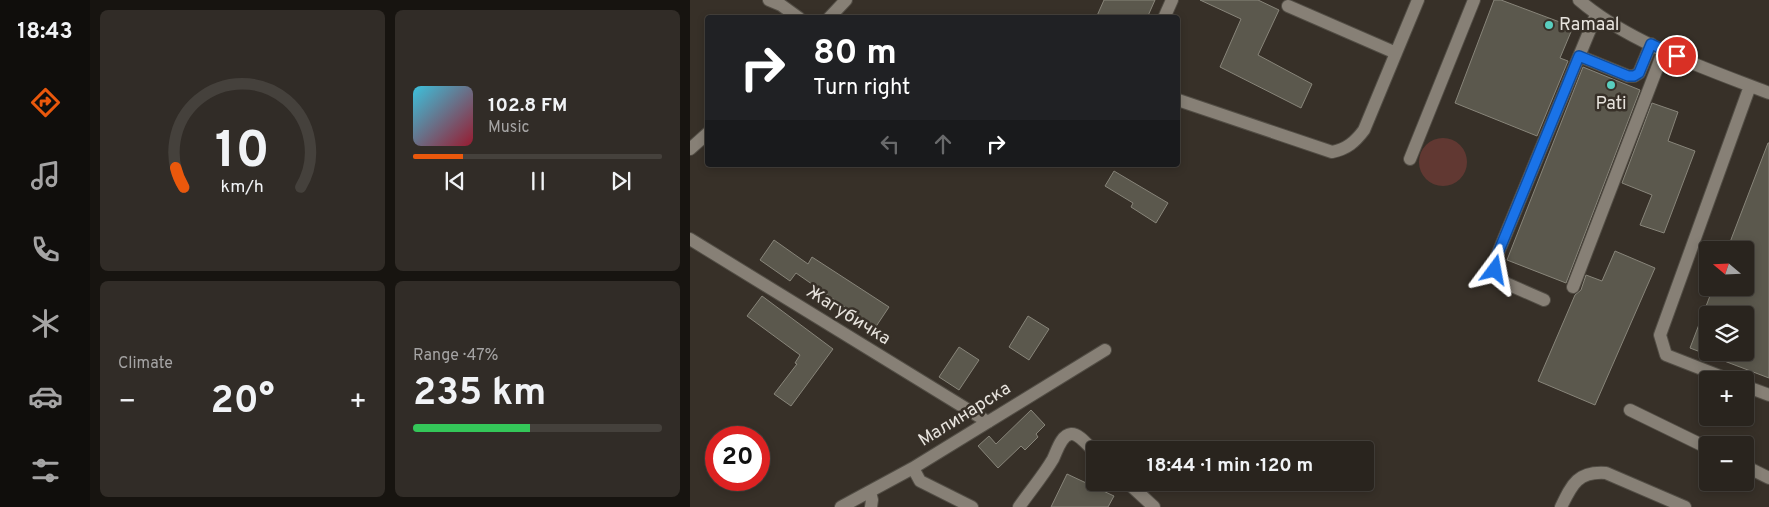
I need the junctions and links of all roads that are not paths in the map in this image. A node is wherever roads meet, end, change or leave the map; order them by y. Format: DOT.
graph roads {
  1 [pos="769,0"];
  2 [pos="846,0"];
  3 [pos="1172,0"];
  4 [pos="1418,0"];
  5 [pos="1474,0"];
  6 [pos="1579,0"];
  7 [pos="1288,6"];
  8 [pos="795,15"];
  9 [pos="831,15"];
  10 [pos="1165,15"];
  11 [pos="1596,15"];
  12 [pos="1651,44"];
  13 [pos="1664,50"];
  14 [pos="1396,53"];
  15 [pos="1579,56"];
  16 [pos="1750,86"];
  17 [pos="1769,93"];
  18 [pos="1180,101"];
  19 [pos="705,135"];
  20 [pos="690,149"];
  21 [pos="1410,159"];
  22 [pos="690,239"];
  23 [pos="1573,287"];
  24 [pos="1544,300"];
  25 [pos="1105,350"];
  26 [pos="1707,371"];
  27 [pos="1754,389"];
  28 [pos="1769,395"];
  29 [pos="1630,410"];
  30 [pos="988,422"];
  31 [pos="1086,444"];
  32 [pos="1699,444"];
  33 [pos="913,468"];
  34 [pos="1754,470"];
  35 [pos="1769,478"];
  36 [pos="1137,491"];
  37 [pos="870,492"];
  38 [pos="841,507"];
  39 [pos="871,507"];
  40 [pos="972,507"];
  41 [pos="1019,507"];
  42 [pos="1154,507"];
  43 [pos="1561,507"];
  44 [pos="1685,507"];
  1 -- 8 [label="street"];
  2 -- 9 [label="street"];
  3 -- 10 [label="street"];
  4 -- 14 [label="street"];
  5 -- 21 [label="street"];
  6 -- 11 [label="street"];
  7 -- 14 [label="street"];
  11 -- 12 [label="street"];
  11 -- 15 [label="street"];
  12 -- 13 [label="street"];
  12 -- 15 [label="street"];
  13 -- 16 [label="street"];
  13 -- 23 [label="street"];
  14 -- 18 [label="street"];
  15 -- 24 [label="street"];
  16 -- 17 [label="street"];
  16 -- 26 [label="street"];
  19 -- 20 [label="street"];
  22 -- 30 [label="street, Жагубичка"];
  25 -- 30 [label="street, Малинарска"];
  27 -- 28 [label="street"];
  29 -- 32 [label="street"];
  30 -- 33 [label="street, Малинарска"];
  31 -- 41 [label="street"];
  33 -- 37 [label="street, Малинарска"];
  33 -- 40 [label="street"];
  34 -- 35 [label="street"];
  36 -- 42 [label="street"];
  37 -- 38 [label="street, Малинарска"];
  37 -- 39 [label="street"];
  43 -- 44 [label="street"];
}
